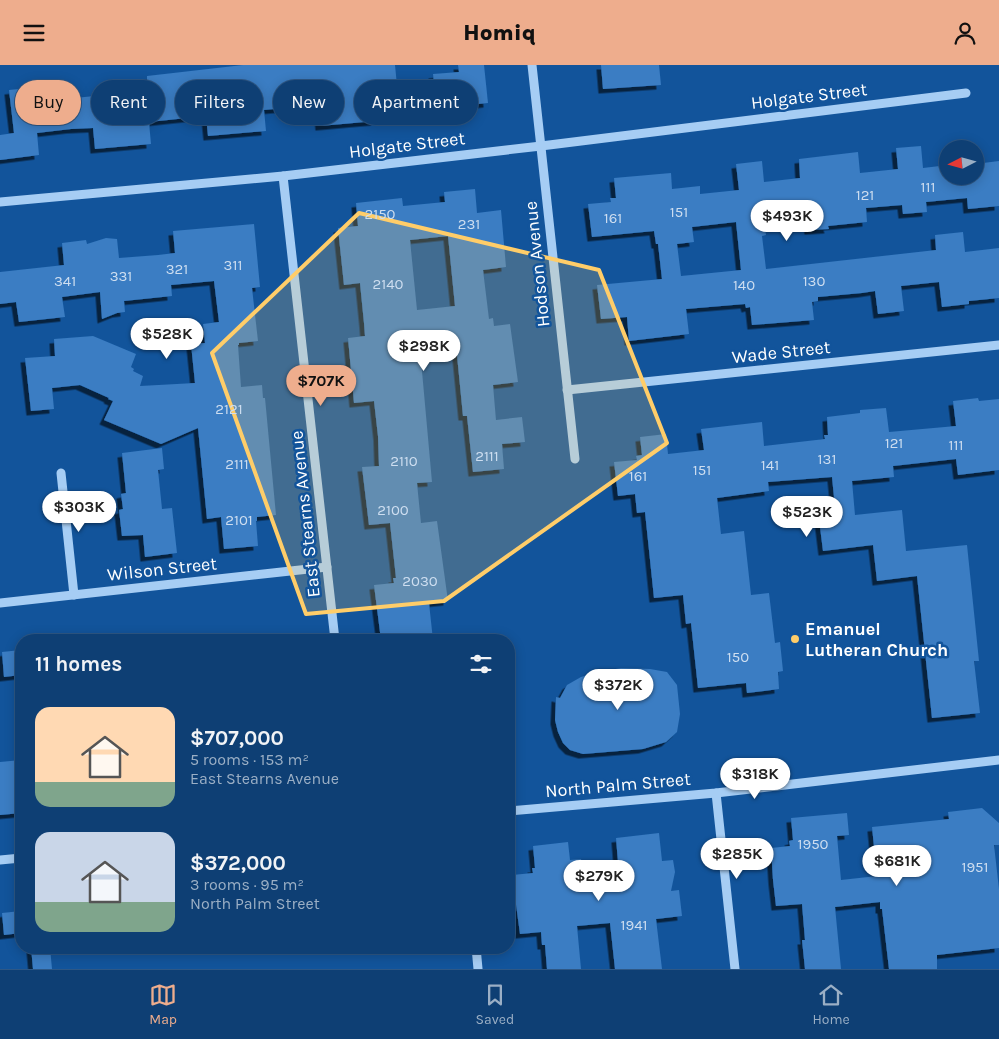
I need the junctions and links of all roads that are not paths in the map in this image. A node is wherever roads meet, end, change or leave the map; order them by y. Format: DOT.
graph roads {
  1 [pos="532,65"];
  2 [pos="966,93"];
  3 [pos="541,146"];
  4 [pos="283,176"];
  5 [pos="0,202"];
  6 [pos="999,345"];
  7 [pos="567,390"];
  8 [pos="575,459"];
  9 [pos="60,473"];
  10 [pos="327,567"];
  11 [pos="74,595"];
  12 [pos="0,603"];
  13 [pos="334,634"];
  14 [pos="999,760"];
  15 [pos="716,793"];
  16 [pos="515,810"];
  17 [pos="15,859"];
  18 [pos="0,860"];
  19 [pos="477,954"];
  20 [pos="478,969"];
  21 [pos="735,969"];
  1 -- 3 [label="street, Hodson Avenue"];
  2 -- 3 [label="street, Holgate Street"];
  3 -- 4 [label="street, Holgate Street"];
  3 -- 7 [label="street, Hodson Avenue"];
  4 -- 5 [label="street, Holgate Street"];
  4 -- 10 [label="street, East Stearns Avenue"];
  6 -- 7 [label="street, Wade Street"];
  7 -- 8 [label="street, Hodson Avenue"];
  9 -- 11 [label="street"];
  10 -- 11 [label="street, Wilson Street"];
  10 -- 13 [label="street, East Stearns Avenue"];
  11 -- 12 [label="street, Wilson Street"];
  14 -- 15 [label="street, North Palm Street"];
  15 -- 16 [label="street, North Palm Street"];
  15 -- 21 [label="street"];
  17 -- 18 [label="street"];
  19 -- 20 [label="street"];
}
